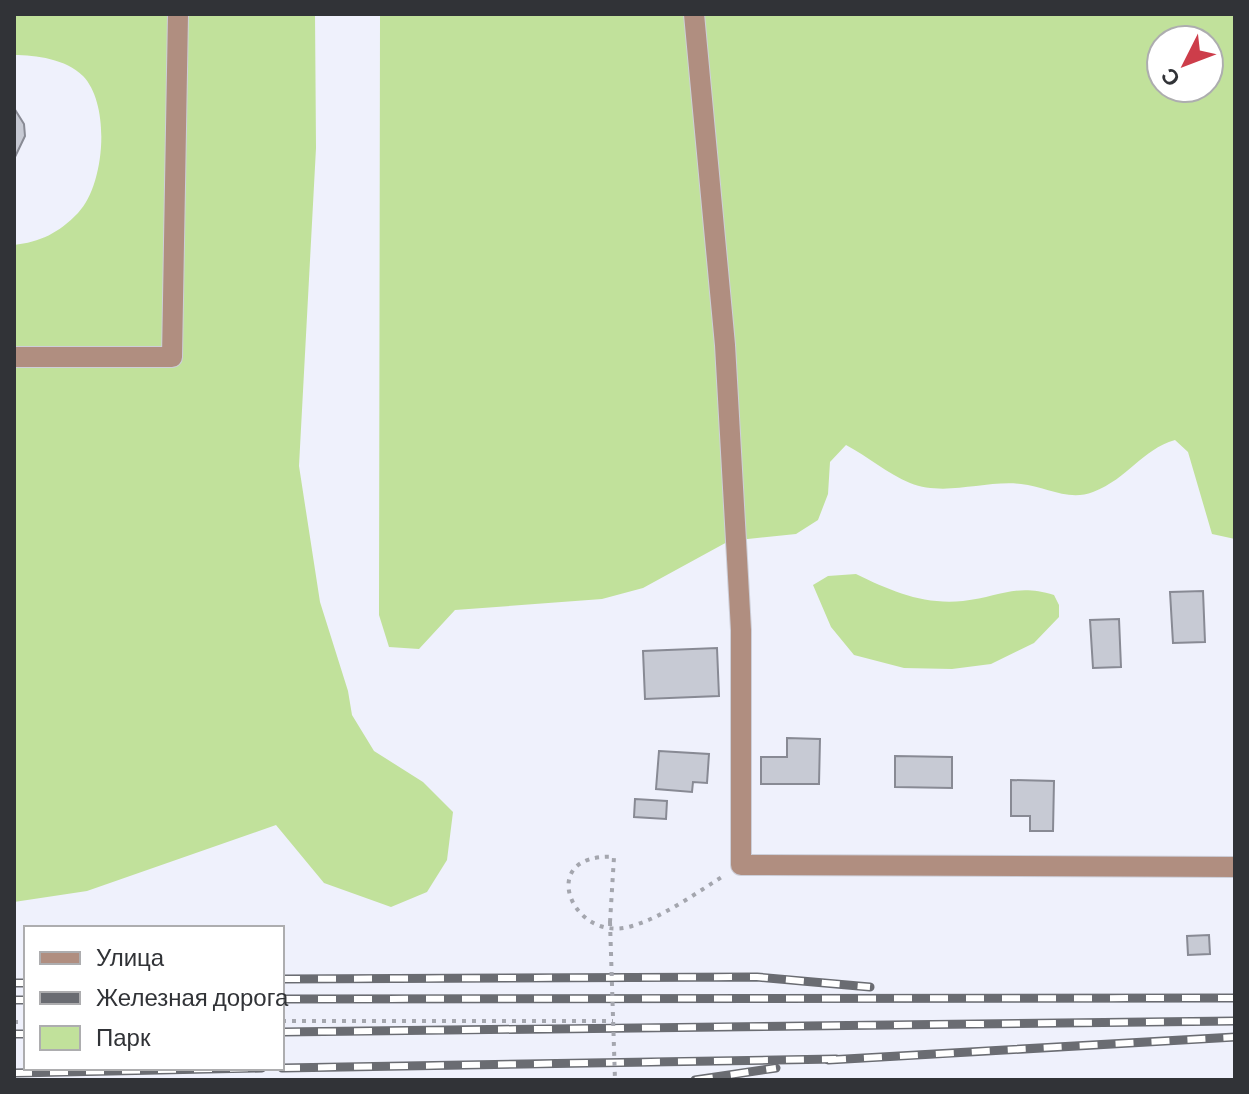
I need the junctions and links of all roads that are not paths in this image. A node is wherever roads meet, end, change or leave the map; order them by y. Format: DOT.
graph roads {
  1 [pos="178,14"];
  2 [pos="694,14"];
  3 [pos="14,357"];
  4 [pos="1235,867"];
  1 -- 3 [label="street"];
  2 -- 4 [label="street"];
}
